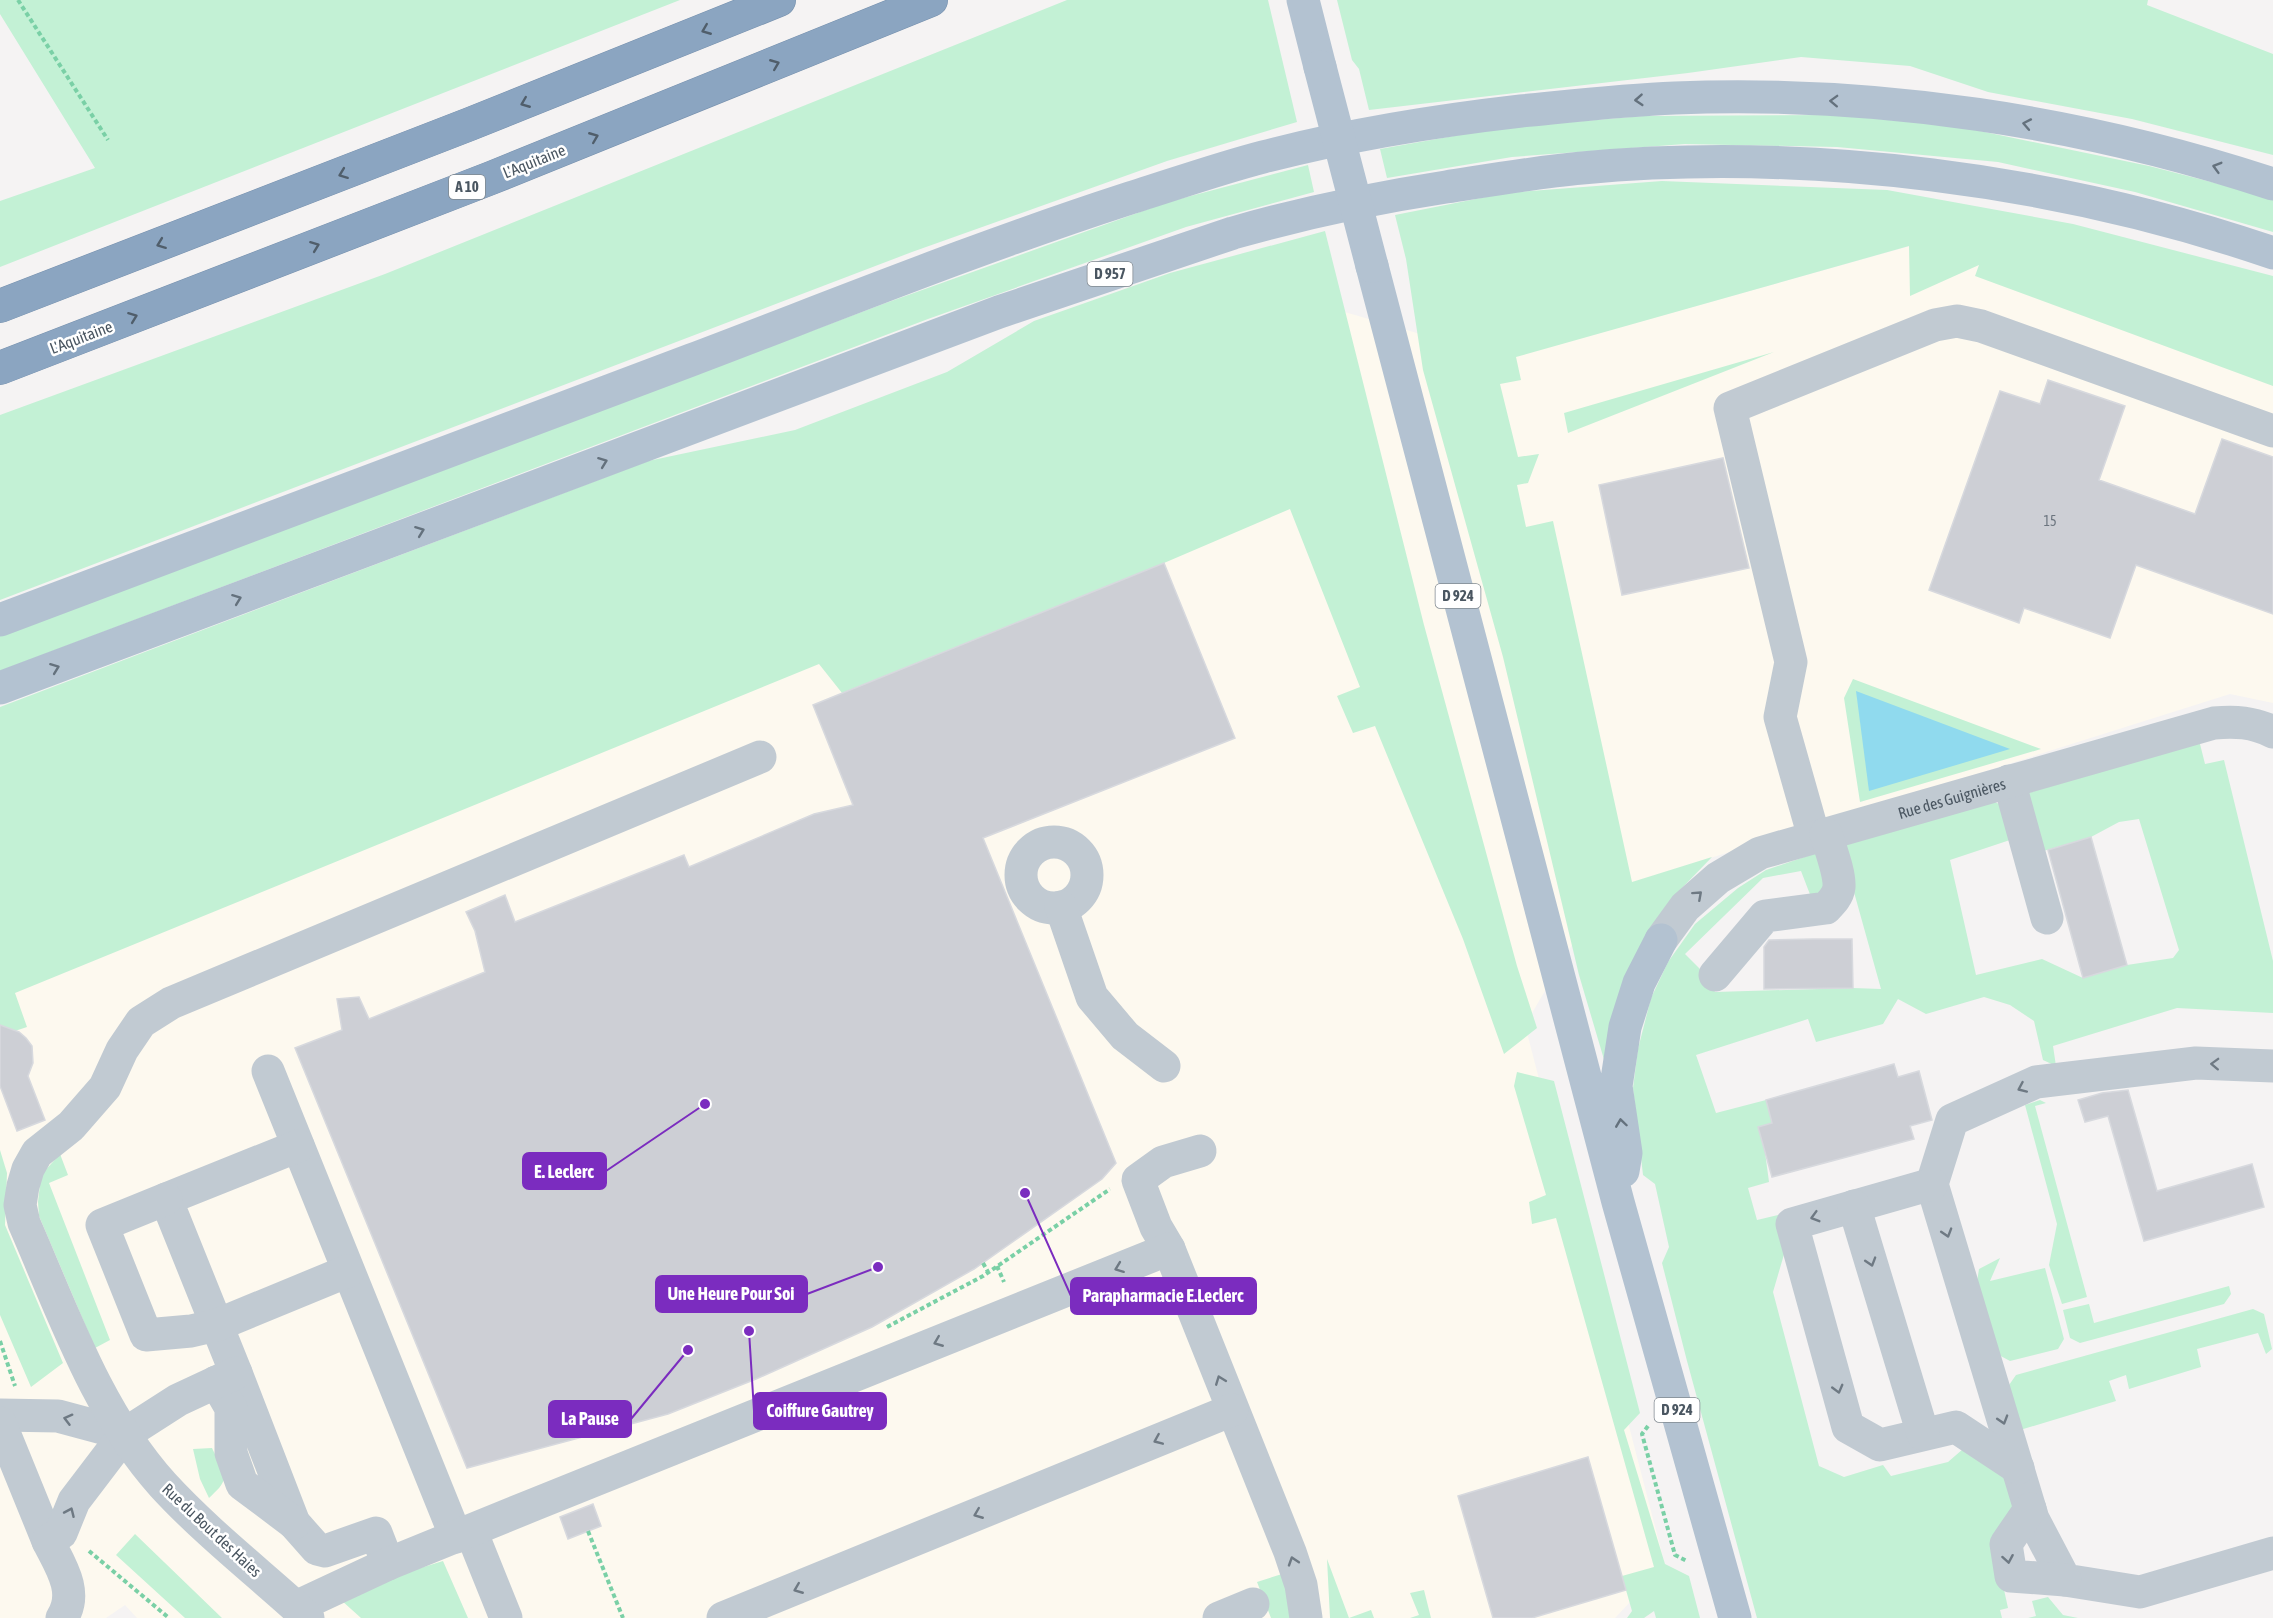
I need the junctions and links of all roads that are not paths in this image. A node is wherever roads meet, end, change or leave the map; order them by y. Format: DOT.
graph roads {
  1 [pos="779,0"];
  2 [pos="931,0"];
  3 [pos="1303,0"];
  4 [pos="2273,184"];
  5 [pos="2273,253"];
  6 [pos="0,306"];
  7 [pos="0,368"];
  8 [pos="2273,431"];
  9 [pos="0,620"];
  10 [pos="0,688"];
  11 [pos="2273,732"];
  12 [pos="760,757"];
  13 [pos="2009,781"];
  14 [pos="1820,835"];
  15 [pos="1061,908"];
  16 [pos="2047,918"];
  17 [pos="1661,940"];
  18 [pos="1715,975"];
  19 [pos="1164,1066"];
  20 [pos="2273,1066"];
  21 [pos="268,1071"];
  22 [pos="298,1146"];
  23 [pos="1200,1151"];
  24 [pos="1932,1184"];
  25 [pos="166,1199"];
  26 [pos="1618,1202"];
  27 [pos="1854,1206"];
  28 [pos="1169,1249"];
  29 [pos="348,1271"];
  30 [pos="218,1325"];
  31 [pos="226,1377"];
  32 [pos="1232,1410"];
  33 [pos="7,1418"];
  34 [pos="124,1434"];
  35 [pos="1923,1434"];
  36 [pos="2018,1468"];
  37 [pos="2030,1509"];
  38 [pos="463,1534"];
  39 [pos="54,1537"];
  40 [pos="2273,1553"];
  41 [pos="388,1564"];
  42 [pos="2065,1580"];
  43 [pos="1253,1604"];
  44 [pos="302,1612"];
  45 [pos="62,1618"];
  46 [pos="506,1618"];
  47 [pos="723,1618"];
  48 [pos="1219,1618"];
  49 [pos="1306,1618"];
  50 [pos="1735,1618"];
  1 -- 6 [label="highway, one-way"];
  7 -- 2 [label="highway, L'Aquitaine / A 10, one-way"];
  3 -- 26 [label="main road, D 924, bridge"];
  4 -- 9 [label="main road, one-way"];
  10 -- 5 [label="main road, D 957, one-way"];
  8 -- 14 [label="street"];
  11 -- 13 [label="street, Rue des Guignières"];
  12 -- 34 [label="street, Rue du Bout des Haies"];
  13 -- 14 [label="street, Rue des Guignières"];
  13 -- 16 [label="street"];
  17 -- 14 [label="street, Rue des Guignières, one-way"];
  14 -- 18 [label="street"];
  15 -- 19 [label="street"];
  26 -- 17 [label="main road, one-way"];
  20 -- 24 [label="street, one-way"];
  21 -- 22 [label="street"];
  22 -- 25 [label="street"];
  22 -- 29 [label="street"];
  23 -- 28 [label="street"];
  24 -- 27 [label="street"];
  24 -- 36 [label="street, one-way"];
  25 -- 30 [label="street"];
  25 -- 30 [label="street"];
  26 -- 50 [label="main road, D 924"];
  27 -- 35 [label="street, one-way"];
  27 -- 35 [label="street, one-way"];
  32 -- 28 [label="street, one-way"];
  28 -- 38 [label="street, one-way"];
  29 -- 30 [label="street"];
  29 -- 38 [label="street"];
  30 -- 31 [label="street"];
  31 -- 34 [label="street"];
  31 -- 41 [label="street"];
  32 -- 47 [label="street, one-way"];
  49 -- 32 [label="street, one-way"];
  34 -- 33 [label="street, one-way"];
  33 -- 39 [label="street"];
  39 -- 34 [label="street, one-way"];
  34 -- 44 [label="street, Rue du Bout des Haies"];
  35 -- 36 [label="street"];
  36 -- 37 [label="street"];
  37 -- 42 [label="street"];
  37 -- 42 [label="street, one-way"];
  38 -- 41 [label="street"];
  38 -- 46 [label="street"];
  39 -- 45 [label="street"];
  40 -- 42 [label="street"];
  41 -- 44 [label="street"];
  43 -- 48 [label="street"];
}
